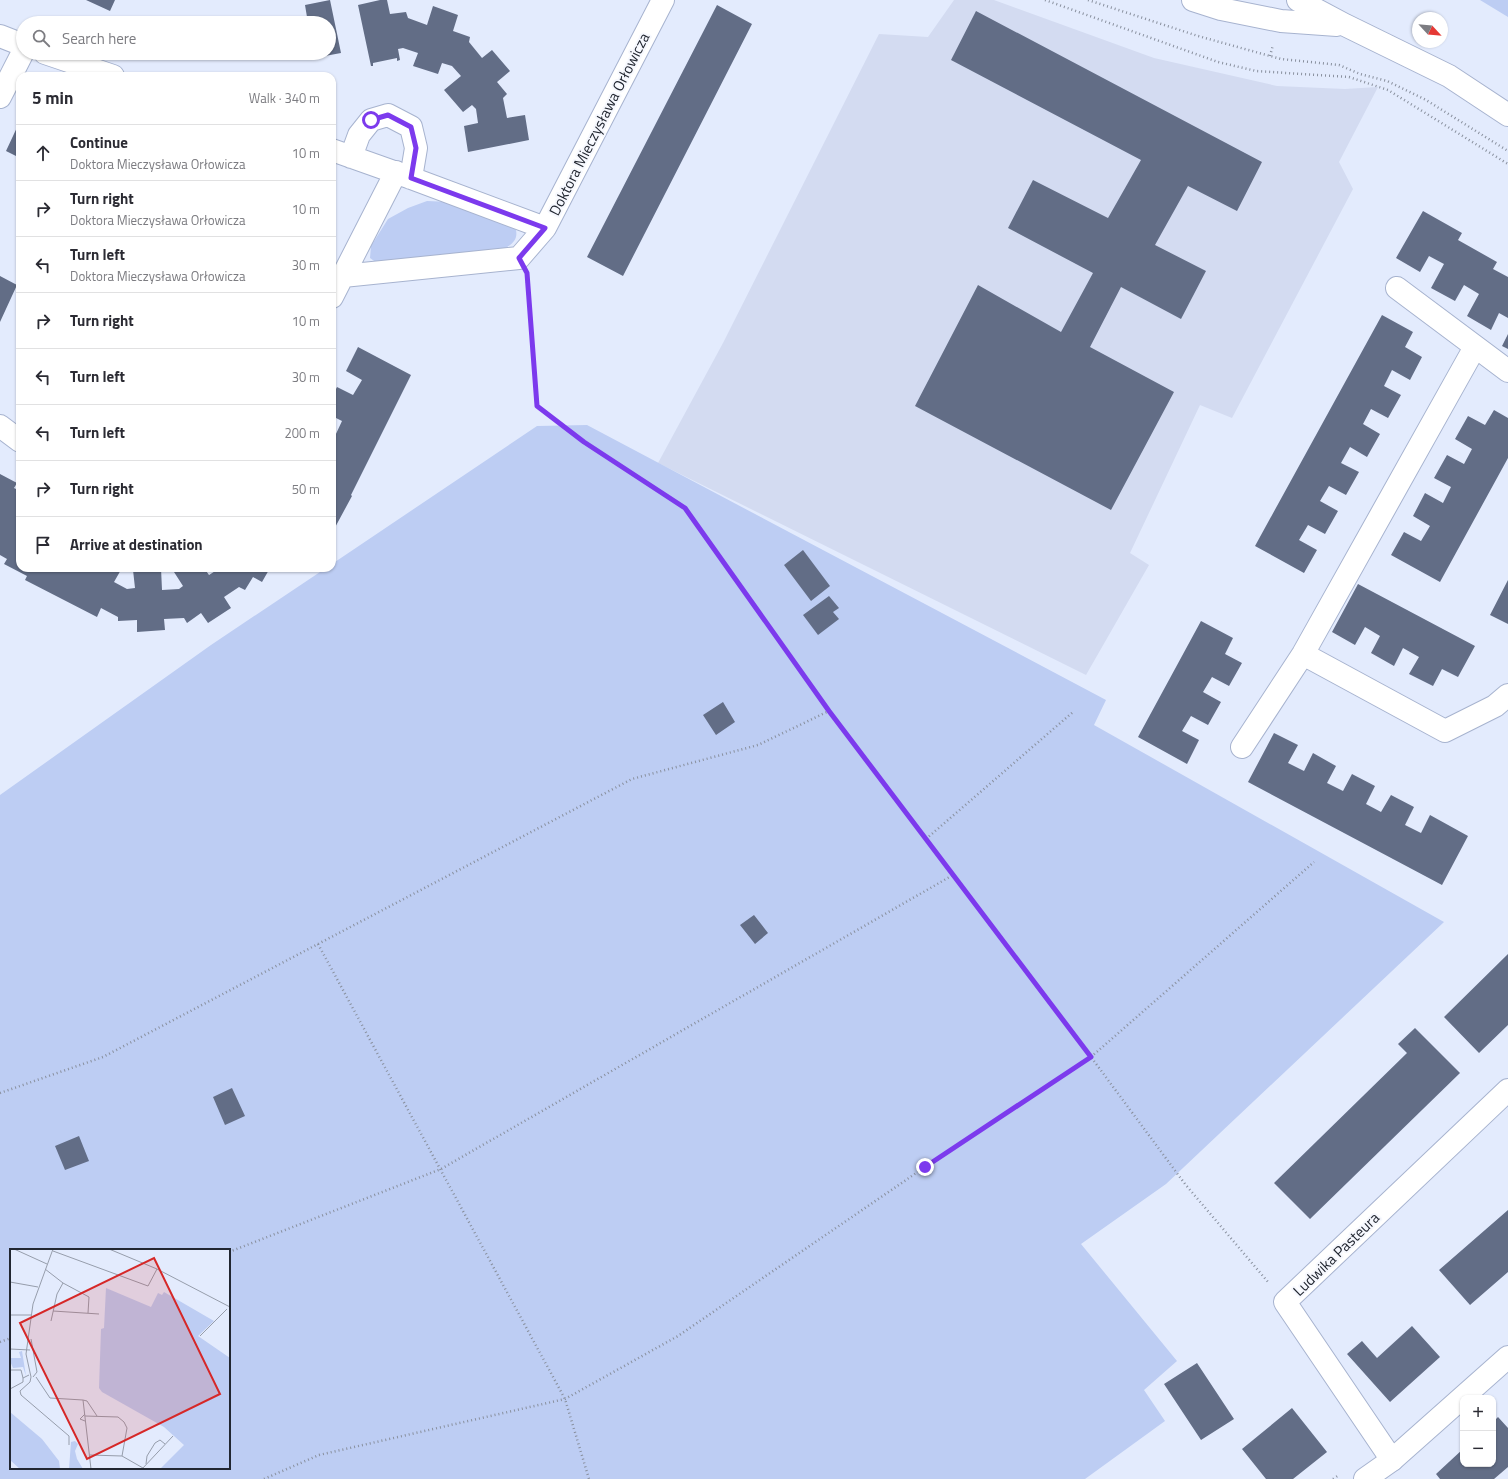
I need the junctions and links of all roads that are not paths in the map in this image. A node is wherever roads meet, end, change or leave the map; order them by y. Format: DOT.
graph roads {
  1 [pos="663,0"];
  2 [pos="1298,0"];
  3 [pos="1205,2"];
  4 [pos="1345,25"];
  5 [pos="0,36"];
  6 [pos="16,42"];
  7 [pos="19,60"];
  8 [pos="66,60"];
  9 [pos="101,72"];
  10 [pos="0,97"];
  11 [pos="1508,115"];
  12 [pos="341,153"];
  13 [pos="404,175"];
  14 [pos="545,228"];
  15 [pos="343,276"];
  16 [pos="1397,288"];
  17 [pos="336,289"];
  18 [pos="1475,347"];
  19 [pos="1508,371"];
  20 [pos="0,426"];
  21 [pos="16,438"];
  22 [pos="1303,654"];
  23 [pos="1508,695"];
  24 [pos="1242,747"];
  25 [pos="1508,1090"];
  26 [pos="1508,1357"];
  27 [pos="1392,1460"];
  28 [pos="1365,1479"];
  1 -- 14 [label="street, Doktora Mieczysława Orłowicza"];
  2 -- 4 [label="street"];
  3 -- 4 [label="street"];
  4 -- 11 [label="street"];
  5 -- 6 [label="street"];
  7 -- 10 [label="street"];
  8 -- 9 [label="street"];
  12 -- 13 [label="street, Doktora Mieczysława Orłowicza"];
  12 -- 13 [label="street, Doktora Mieczysława Orłowicza"];
  13 -- 14 [label="street, Doktora Mieczysława Orłowicza"];
  13 -- 15 [label="street, Doktora Mieczysława Orłowicza"];
  14 -- 15 [label="street"];
  15 -- 17 [label="street, Doktora Mieczysława Orłowicza"];
  16 -- 18 [label="street"];
  18 -- 19 [label="street"];
  18 -- 22 [label="street"];
  20 -- 21 [label="street"];
  22 -- 23 [label="street"];
  22 -- 24 [label="street"];
  25 -- 27 [label="street, Ludwika Pasteura"];
  26 -- 27 [label="street"];
  27 -- 28 [label="street"];
}
